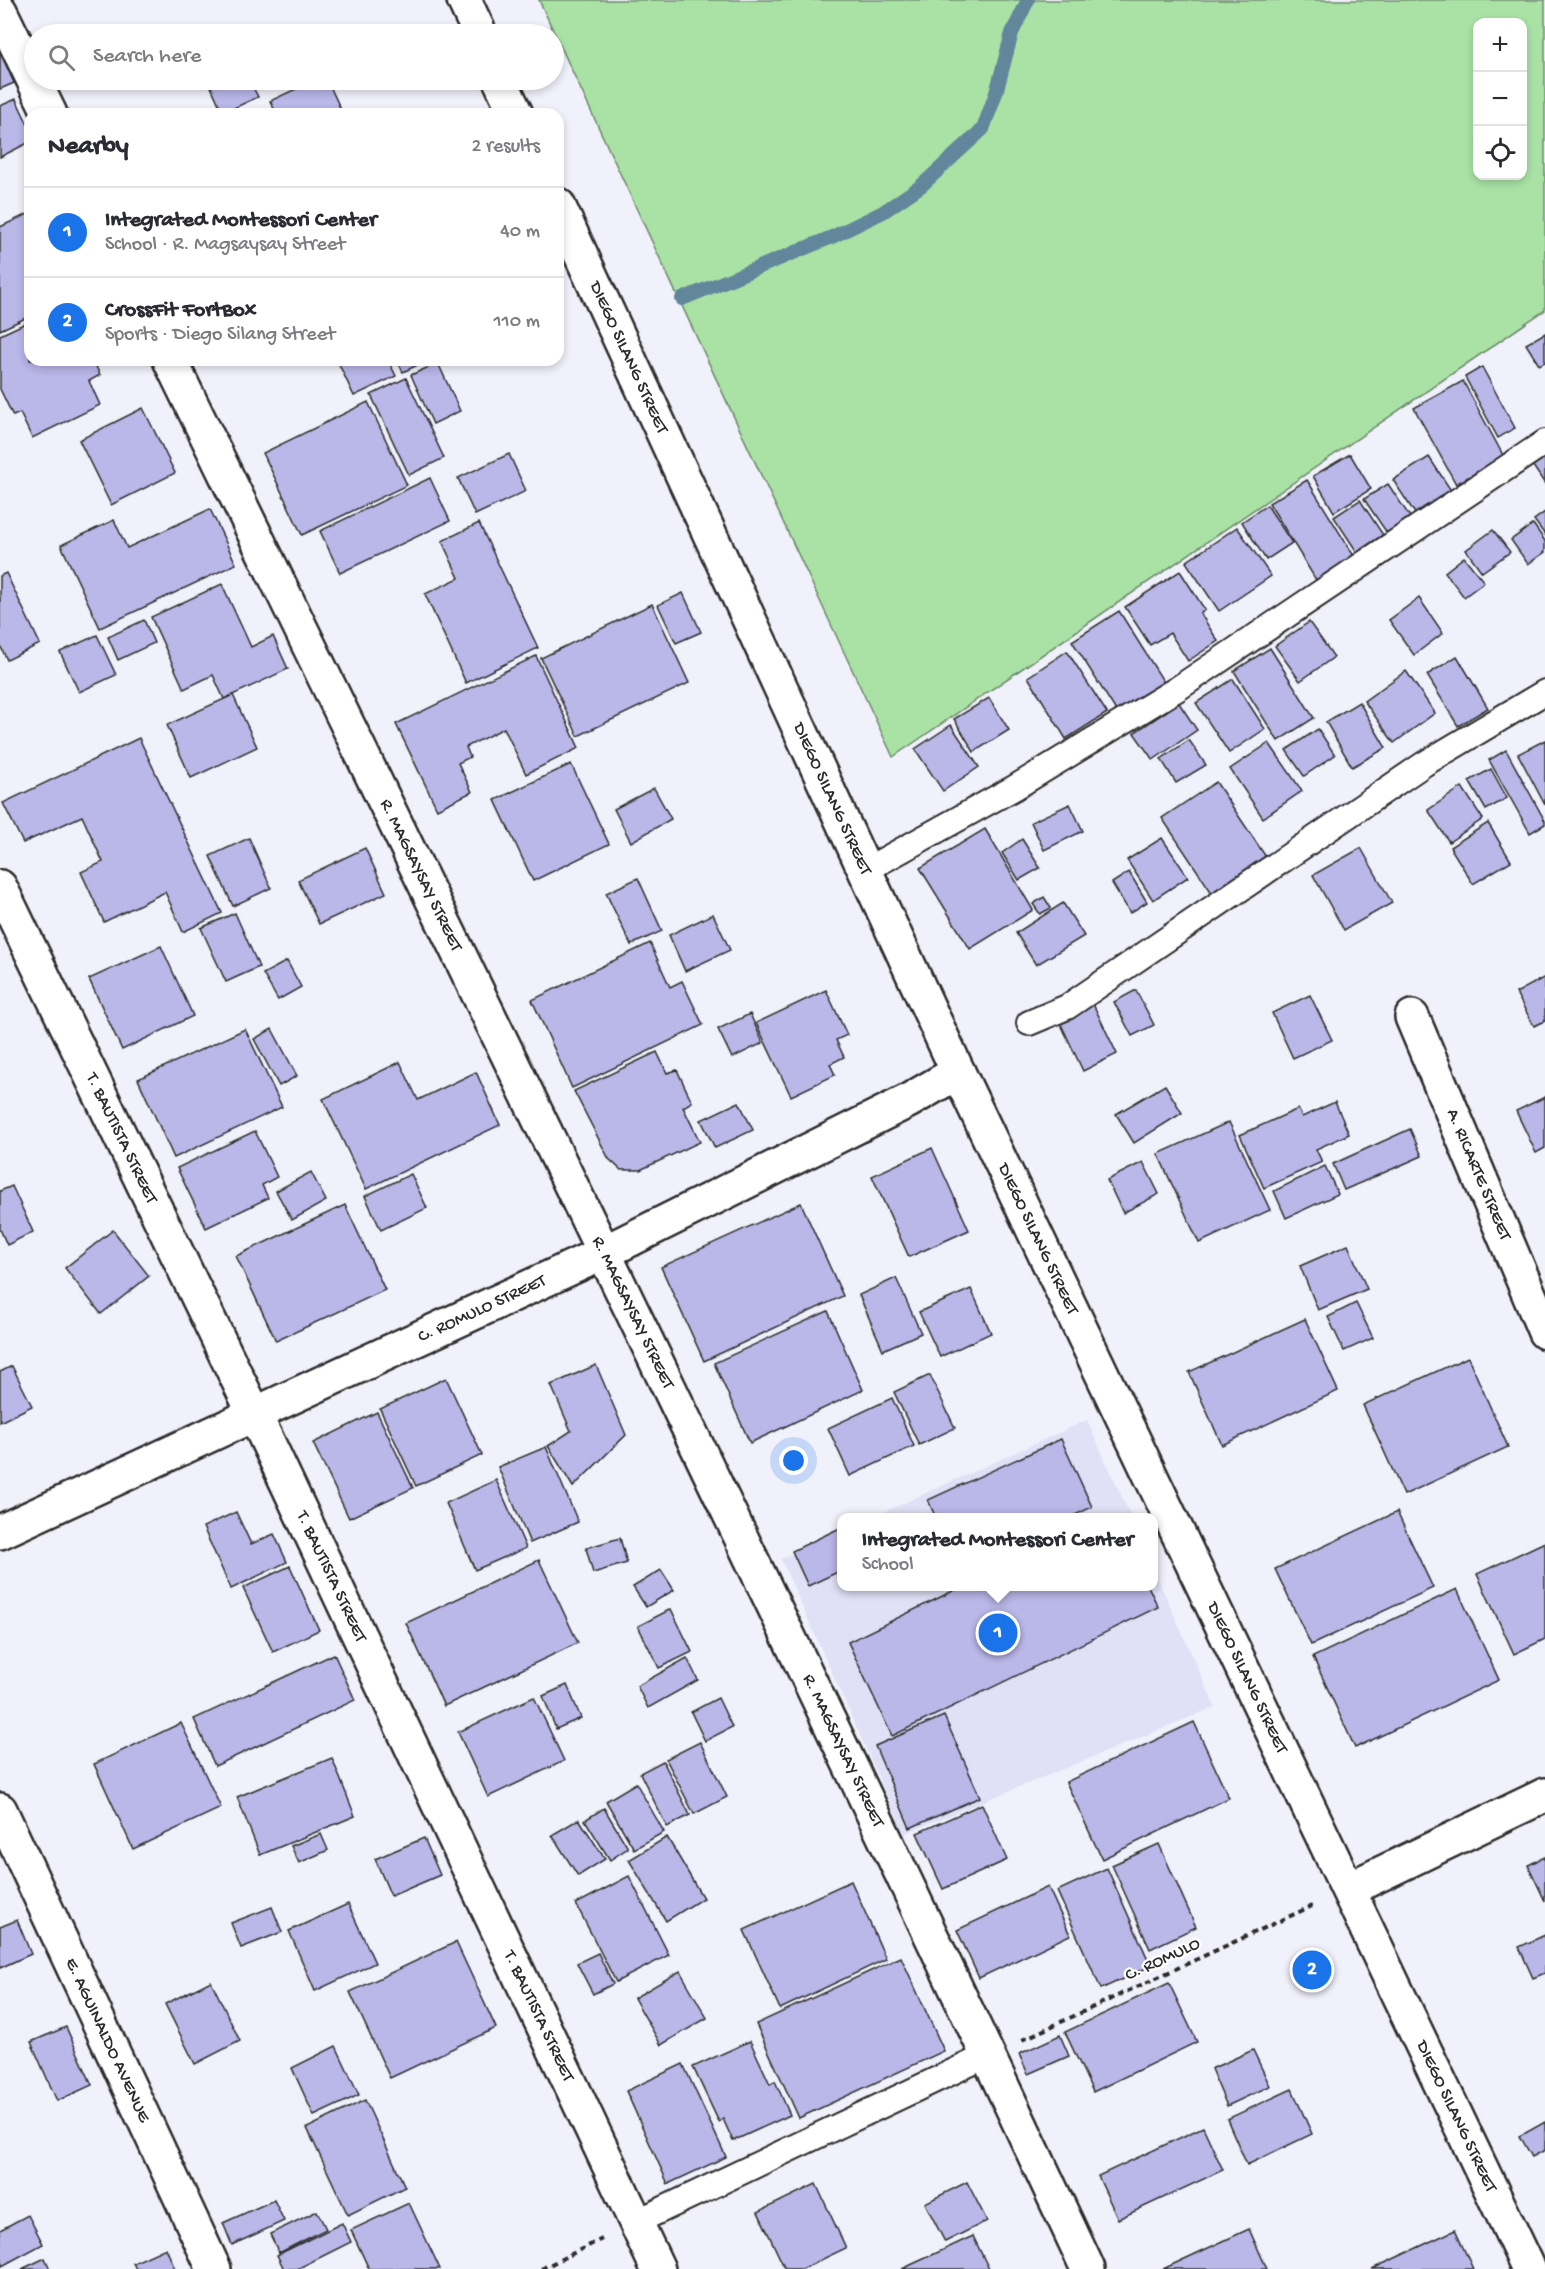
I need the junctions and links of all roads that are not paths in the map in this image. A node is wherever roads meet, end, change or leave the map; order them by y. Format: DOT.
graph roads {
  1 [pos="464,0"];
  2 [pos="0,11"];
  3 [pos="475,24"];
  4 [pos="24,60"];
  5 [pos="38,90"];
  6 [pos="505,90"];
  7 [pos="47,108"];
  8 [pos="513,108"];
  9 [pos="564,218"];
  10 [pos="173,366"];
  11 [pos="1545,442"];
  12 [pos="1545,692"];
  13 [pos="864,871"];
  14 [pos="0,886"];
  15 [pos="1412,1017"];
  16 [pos="1029,1023"];
  17 [pos="958,1072"];
  18 [pos="604,1252"];
  19 [pos="1545,1332"];
  20 [pos="254,1413"];
  21 [pos="0,1532"];
  22 [pos="1545,1795"];
  23 [pos="0,1810"];
  24 [pos="1349,1889"];
  25 [pos="988,2055"];
  26 [pos="636,2222"];
  27 [pos="214,2269"];
  28 [pos="658,2269"];
  29 [pos="1088,2269"];
  30 [pos="1529,2269"];
  1 -- 3 [label="street"];
  2 -- 4 [label="street"];
  5 -- 7 [label="street"];
  6 -- 8 [label="street"];
  9 -- 13 [label="street, DIEGO SILANG STREET"];
  10 -- 18 [label="street, R. MAGSAYSAY STREET"];
  11 -- 13 [label="lane"];
  12 -- 16 [label="lane"];
  13 -- 17 [label="street, DIEGO SILANG STREET"];
  14 -- 20 [label="street, T. BAUTISTA STREET"];
  15 -- 19 [label="street, A. RICARTE STREET"];
  17 -- 18 [label="street, C. ROMULO STREET"];
  17 -- 24 [label="street, DIEGO SILANG STREET"];
  18 -- 20 [label="street, C. ROMULO STREET"];
  18 -- 25 [label="street, R. MAGSAYSAY STREET"];
  20 -- 21 [label="street, C. ROMULO STREET"];
  20 -- 26 [label="street, T. BAUTISTA STREET"];
  22 -- 24 [label="street"];
  23 -- 27 [label="street, E. AGUINALDO AVENUE"];
  24 -- 30 [label="street, DIEGO SILANG STREET"];
  25 -- 26 [label="lane"];
  25 -- 29 [label="street, R. MAGSAYSAY STREET"];
  26 -- 28 [label="street, T. BAUTISTA STREET"];
}
